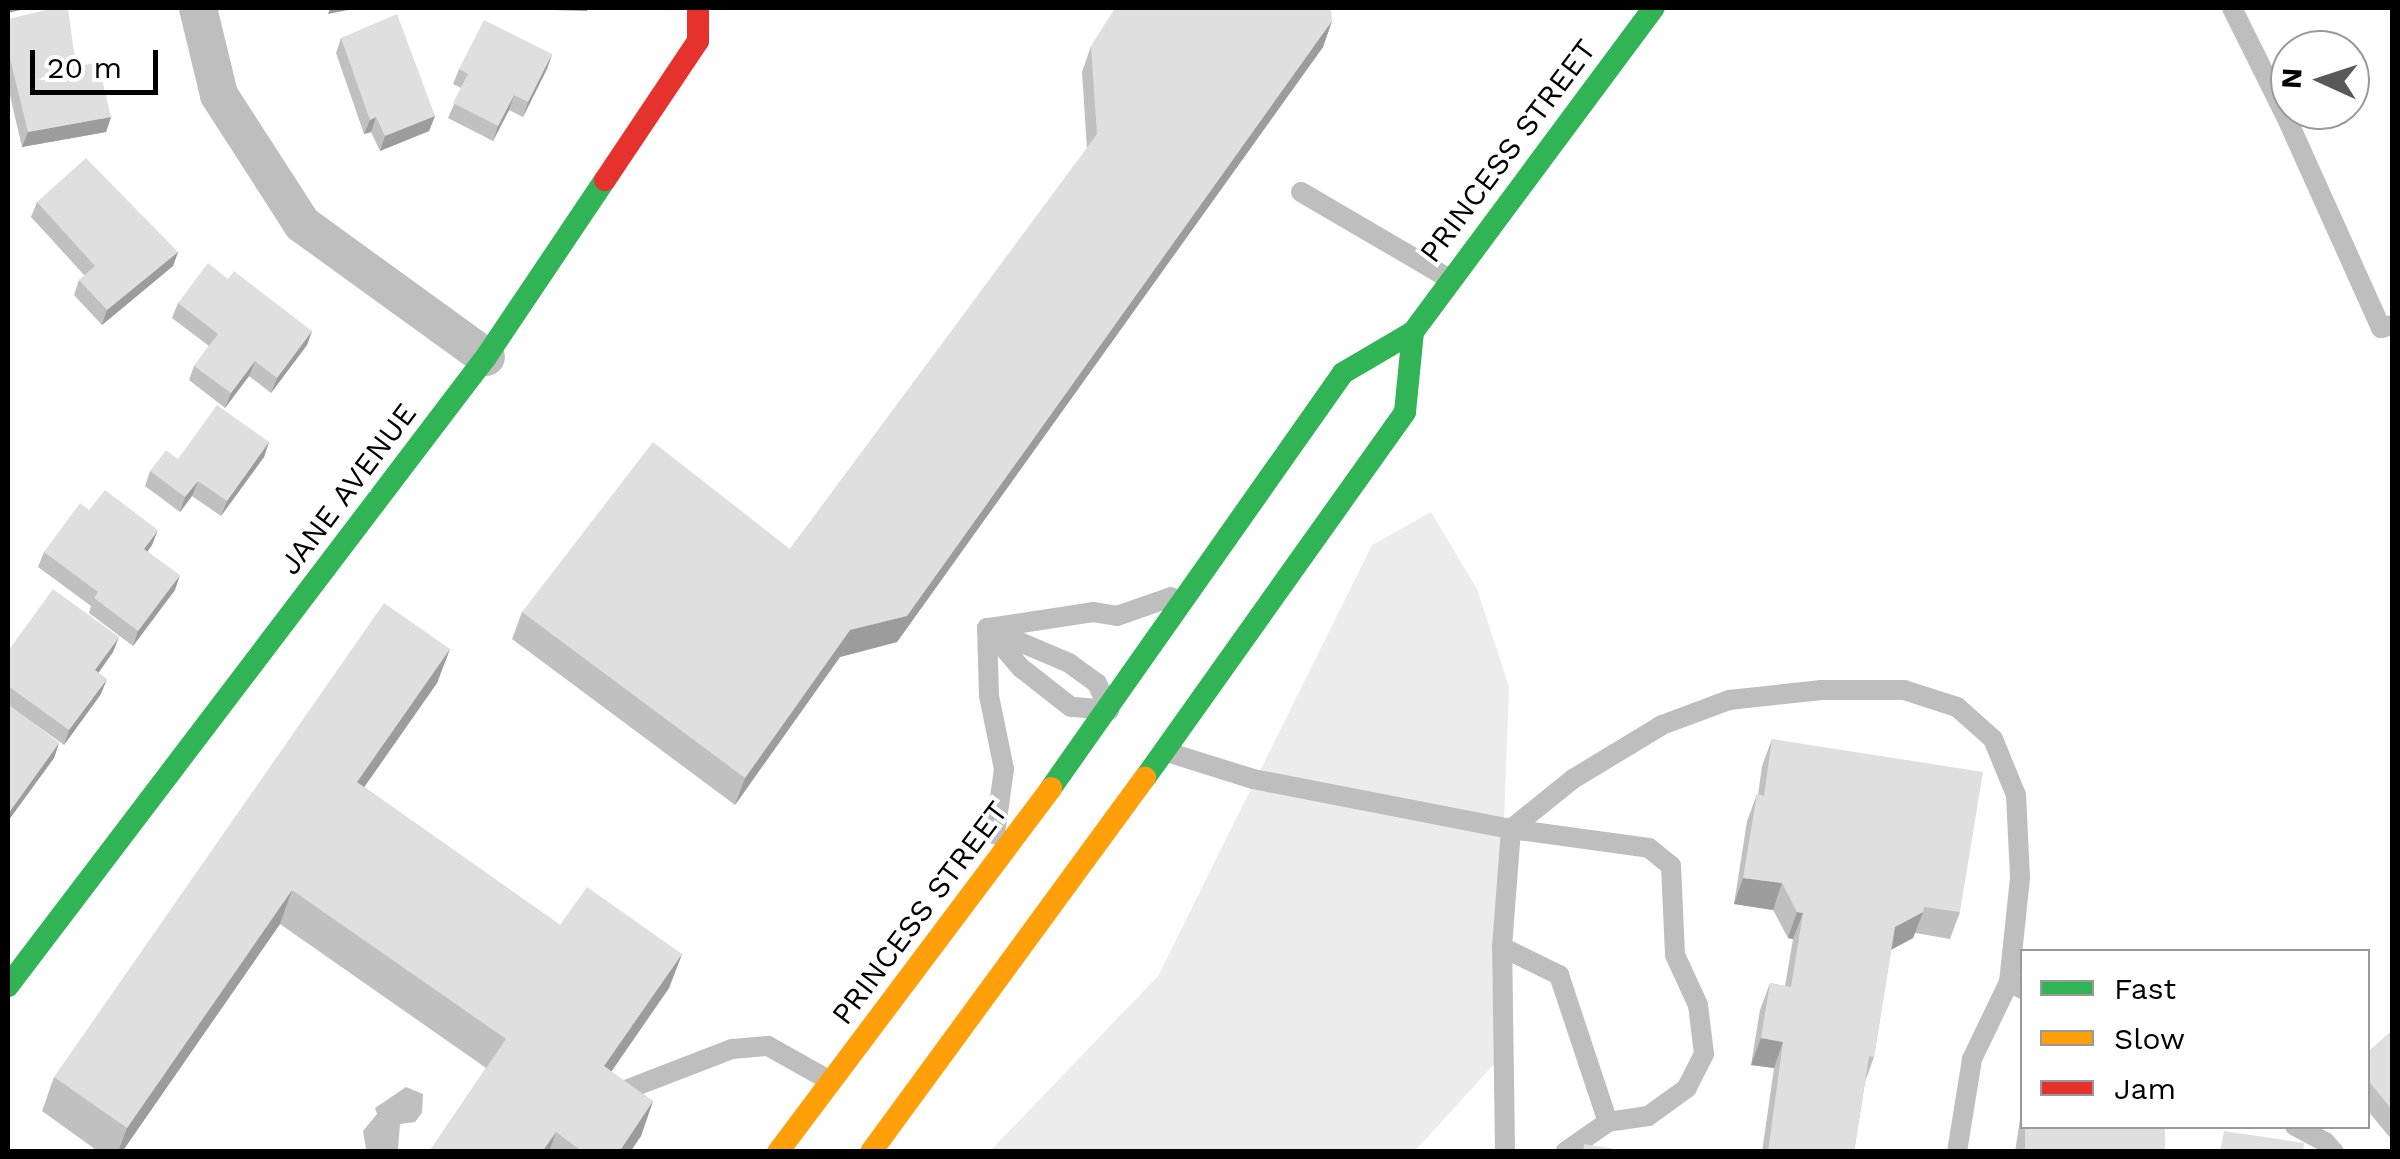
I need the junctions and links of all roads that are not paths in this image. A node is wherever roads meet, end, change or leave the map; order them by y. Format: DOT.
graph roads {
  1 [pos="198,8"];
  2 [pos="698,8"];
  3 [pos="1654,8"];
  4 [pos="2232,8"];
  5 [pos="1302,192"];
  6 [pos="1450,279"];
  7 [pos="2392,324"];
  8 [pos="1413,332"];
  9 [pos="486,357"];
  10 [pos="1196,586"];
  11 [pos="988,628"];
  12 [pos="1116,715"];
  13 [pos="1158,746"];
  14 [pos="1512,829"];
  15 [pos="988,874"];
  16 [pos="1502,946"];
  17 [pos="8,986"];
  18 [pos="2016,986"];
  19 [pos="831,1081"];
  20 [pos="607,1112"];
  21 [pos="1608,1122"];
  22 [pos="2301,1129"];
  23 [pos="778,1152"];
  24 [pos="871,1152"];
  25 [pos="1505,1152"];
  26 [pos="1565,1152"];
  27 [pos="1958,1152"];
  28 [pos="2334,1152"];
  1 -- 9 [label="street"];
  2 -- 9 [label="main road, JANE AVENUE"];
  3 -- 6 [label="main road, PRINCESS STREET"];
  4 -- 7 [label="lane"];
  5 -- 6 [label="lane"];
  6 -- 8 [label="main road, PRINCESS STREET"];
  8 -- 10 [label="main road, PRINCESS STREET"];
  8 -- 13 [label="main road, PRINCESS STREET"];
  9 -- 17 [label="main road, JANE AVENUE"];
  10 -- 11 [label="lane"];
  10 -- 12 [label="main road, PRINCESS STREET"];
  11 -- 12 [label="lane"];
  11 -- 12 [label="lane"];
  11 -- 15 [label="lane"];
  12 -- 15 [label="main road, PRINCESS STREET"];
  13 -- 14 [label="lane"];
  13 -- 24 [label="main road, PRINCESS STREET"];
  14 -- 16 [label="lane"];
  14 -- 18 [label="lane"];
  14 -- 21 [label="lane"];
  15 -- 19 [label="main road, PRINCESS STREET"];
  16 -- 21 [label="lane"];
  16 -- 25 [label="lane"];
  18 -- 27 [label="lane"];
  19 -- 20 [label="lane"];
  19 -- 23 [label="main road, PRINCESS STREET"];
  21 -- 26 [label="lane"];
  22 -- 28 [label="lane"];
}
